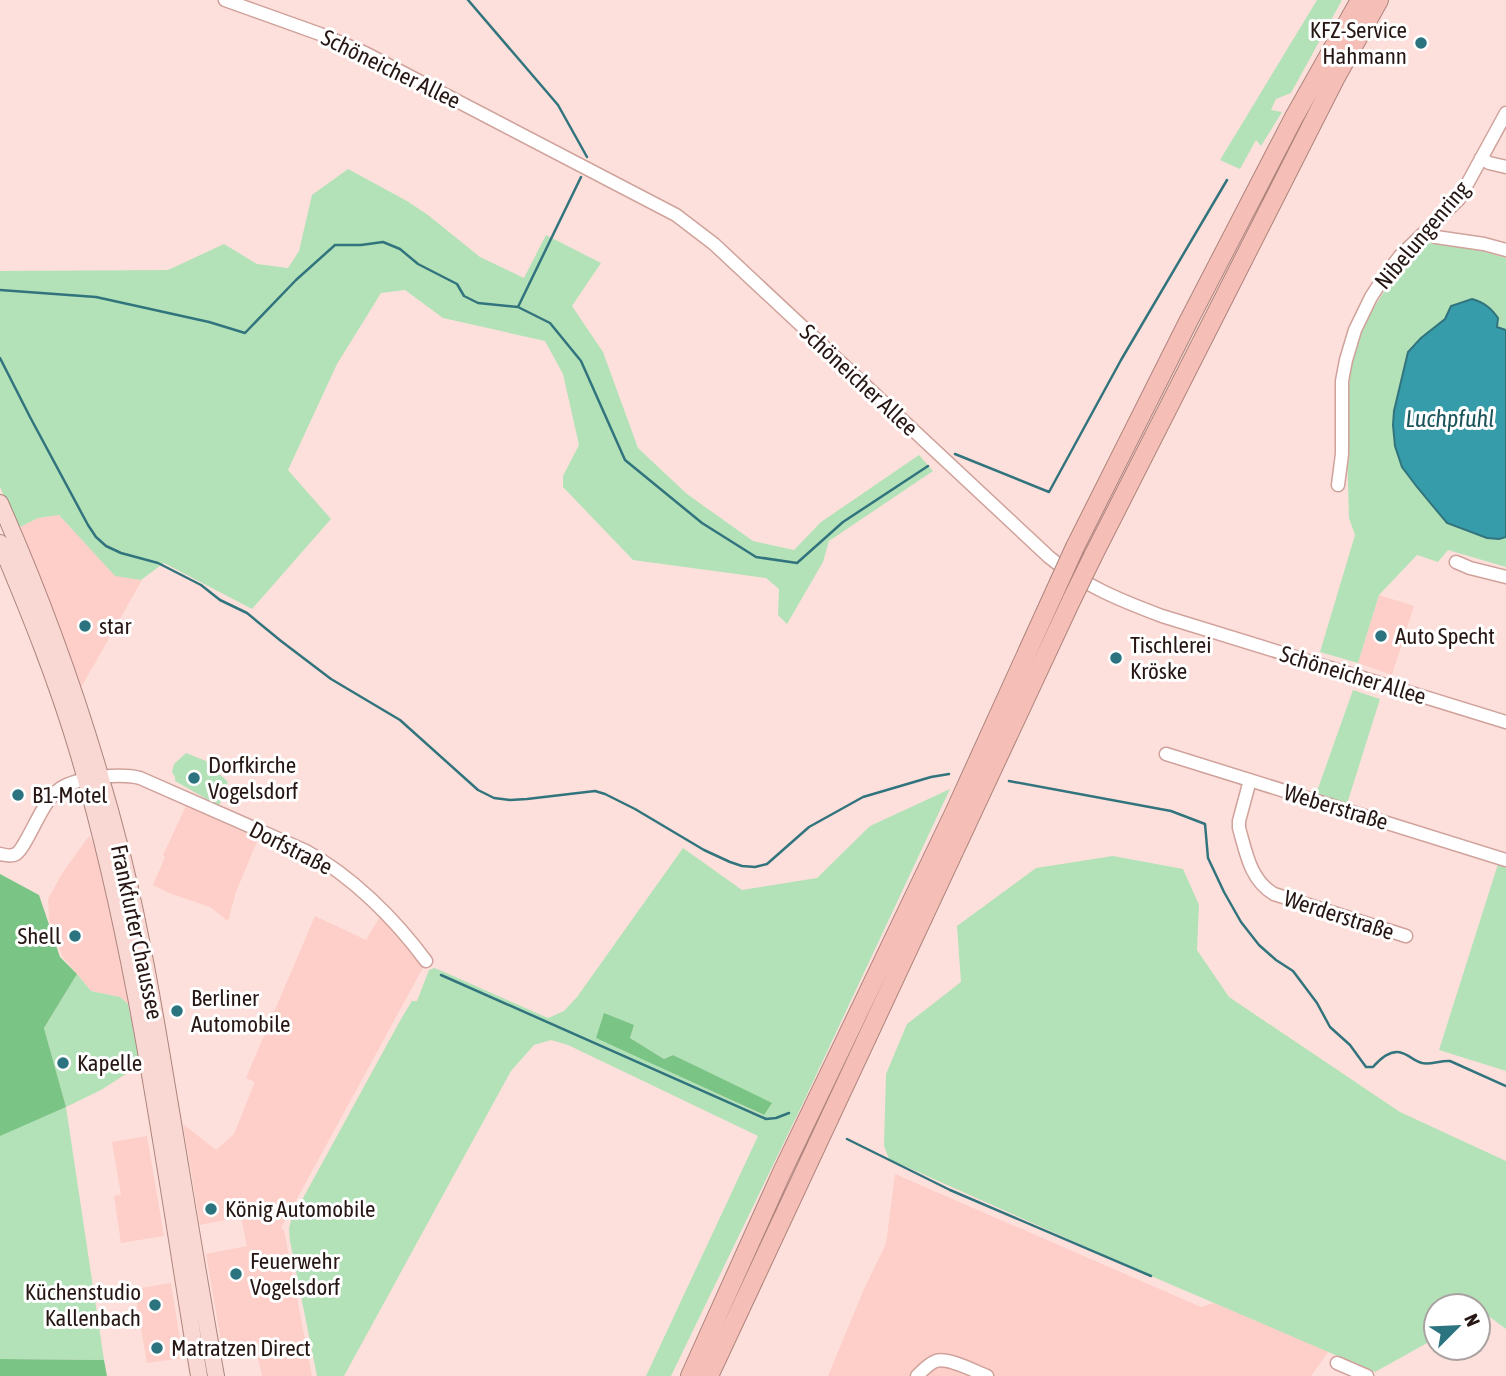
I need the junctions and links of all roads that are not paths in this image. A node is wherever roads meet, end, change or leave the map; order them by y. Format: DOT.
graph roads {
  1 [pos="225,0"];
  2 [pos="1360,0"];
  3 [pos="1380,0"];
  4 [pos="1506,113"];
  5 [pos="1482,158"];
  6 [pos="1506,167"];
  7 [pos="1429,229"];
  8 [pos="1506,250"];
  9 [pos="1338,485"];
  10 [pos="0,503"];
  11 [pos="0,543"];
  12 [pos="1456,562"];
  13 [pos="1506,577"];
  14 [pos="1506,722"];
  15 [pos="1166,754"];
  16 [pos="93,778"];
  17 [pos="1251,780"];
  18 [pos="0,854"];
  19 [pos="1506,860"];
  20 [pos="1406,936"];
  21 [pos="426,961"];
  22 [pos="1338,1363"];
  23 [pos="199,1376"];
  24 [pos="216,1376"];
  25 [pos="690,1376"];
  26 [pos="709,1376"];
  27 [pos="917,1376"];
  28 [pos="986,1376"];
  29 [pos="1367,1376"];
  1 -- 14 [label="street, Schöneicher Allee"];
  2 -- 25 [label="highway, bridge"];
  3 -- 26 [label="highway, bridge"];
  4 -- 5 [label="street, Nibelungenring"];
  5 -- 6 [label="street"];
  5 -- 7 [label="street, Nibelungenring"];
  7 -- 8 [label="street"];
  7 -- 9 [label="street, Nibelungenring"];
  10 -- 16 [label="main road, Frankfurter Chaussee"];
  11 -- 16 [label="main road, Frankfurter Chaussee"];
  12 -- 13 [label="street"];
  15 -- 17 [label="street, Weberstraße"];
  16 -- 18 [label="street"];
  16 -- 21 [label="street, Dorfstraße"];
  16 -- 23 [label="main road, Frankfurter Chaussee"];
  16 -- 24 [label="main road, Frankfurter Chaussee"];
  17 -- 19 [label="street, Weberstraße"];
  17 -- 20 [label="street, Werderstraße"];
  22 -- 29 [label="street"];
  27 -- 28 [label="street"];
}
